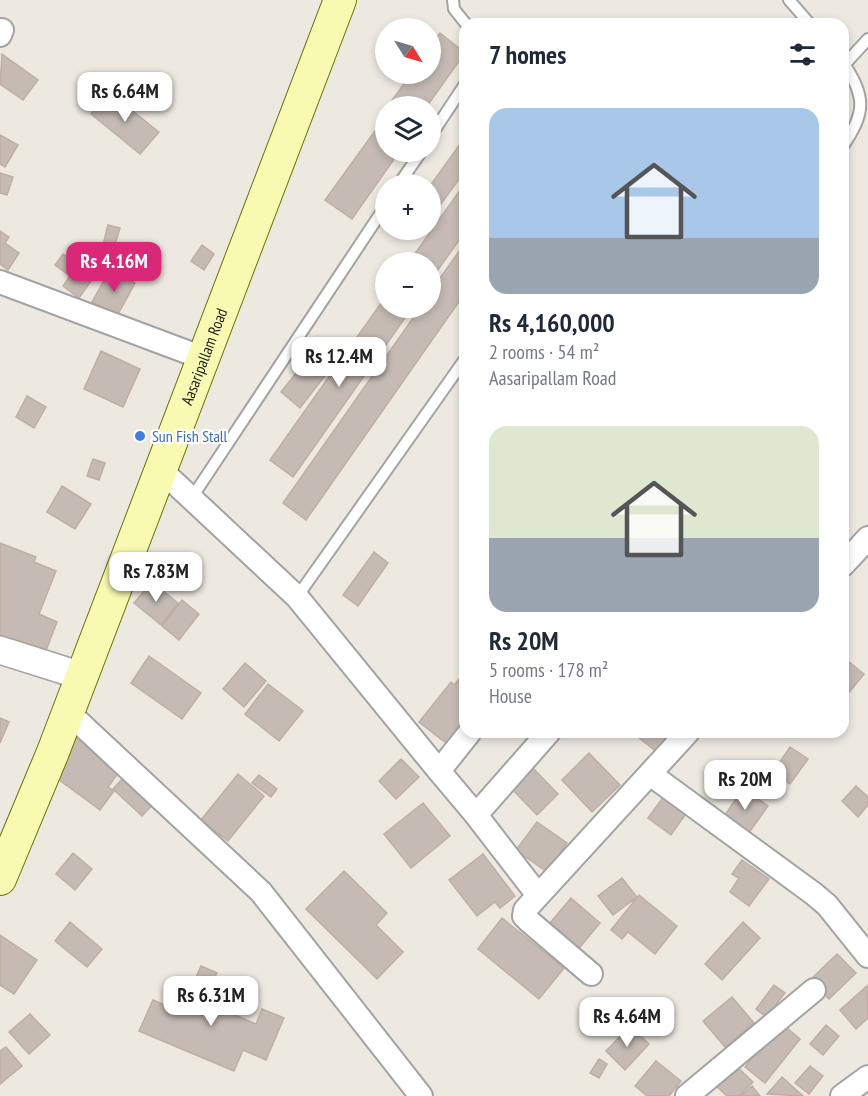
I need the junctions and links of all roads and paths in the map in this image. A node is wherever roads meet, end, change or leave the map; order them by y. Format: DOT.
graph roads {
  1 [pos="340,0"];
  2 [pos="453,0"];
  3 [pos="789,0"];
  4 [pos="461,18"];
  5 [pos="805,18"];
  6 [pos="868,39"];
  7 [pos="849,58"];
  8 [pos="849,73"];
  9 [pos="459,93"];
  10 [pos="441,120"];
  11 [pos="849,135"];
  12 [pos="375,222"];
  13 [pos="0,282"];
  14 [pos="203,358"];
  15 [pos="459,368"];
  16 [pos="161,470"];
  17 [pos="191,499"];
  18 [pos="868,538"];
  19 [pos="849,559"];
  20 [pos="297,597"];
  21 [pos="0,650"];
  22 [pos="82,676"];
  23 [pos="68,712"];
  24 [pos="465,738"];
  25 [pos="544,738"];
  26 [pos="683,738"];
  27 [pos="439,771"];
  28 [pos="650,774"];
  29 [pos="476,815"];
  30 [pos="0,879"];
  31 [pos="537,894"];
  32 [pos="868,956"];
  33 [pos="591,974"];
  34 [pos="814,990"];
  35 [pos="868,1077"];
  36 [pos="421,1096"];
  37 [pos="687,1096"];
  38 [pos="842,1096"];
  1 -- 14 [label="main road, Aasaripallam Road"];
  2 -- 4 [label="lane"];
  3 -- 5 [label="lane"];
  6 -- 7 [label="lane"];
  8 -- 11 [label="lane"];
  9 -- 10 [label="lane"];
  12 -- 17 [label="lane"];
  13 -- 14 [label="street"];
  14 -- 16 [label="main road, Aasaripallam Road"];
  15 -- 20 [label="lane"];
  16 -- 17 [label="street"];
  16 -- 22 [label="main road, Aasaripallam Road"];
  17 -- 20 [label="street"];
  18 -- 19 [label="street"];
  20 -- 27 [label="street"];
  21 -- 22 [label="street"];
  22 -- 23 [label="main road, Aasaripallam Road"];
  23 -- 30 [label="main road, Aasaripallam Road"];
  23 -- 36 [label="street"];
  24 -- 27 [label="street"];
  25 -- 29 [label="street"];
  26 -- 28 [label="street"];
  27 -- 29 [label="street"];
  28 -- 31 [label="street"];
  28 -- 32 [label="street"];
  29 -- 31 [label="street"];
  31 -- 33 [label="street"];
  34 -- 37 [label="street"];
  35 -- 38 [label="street"];
}
